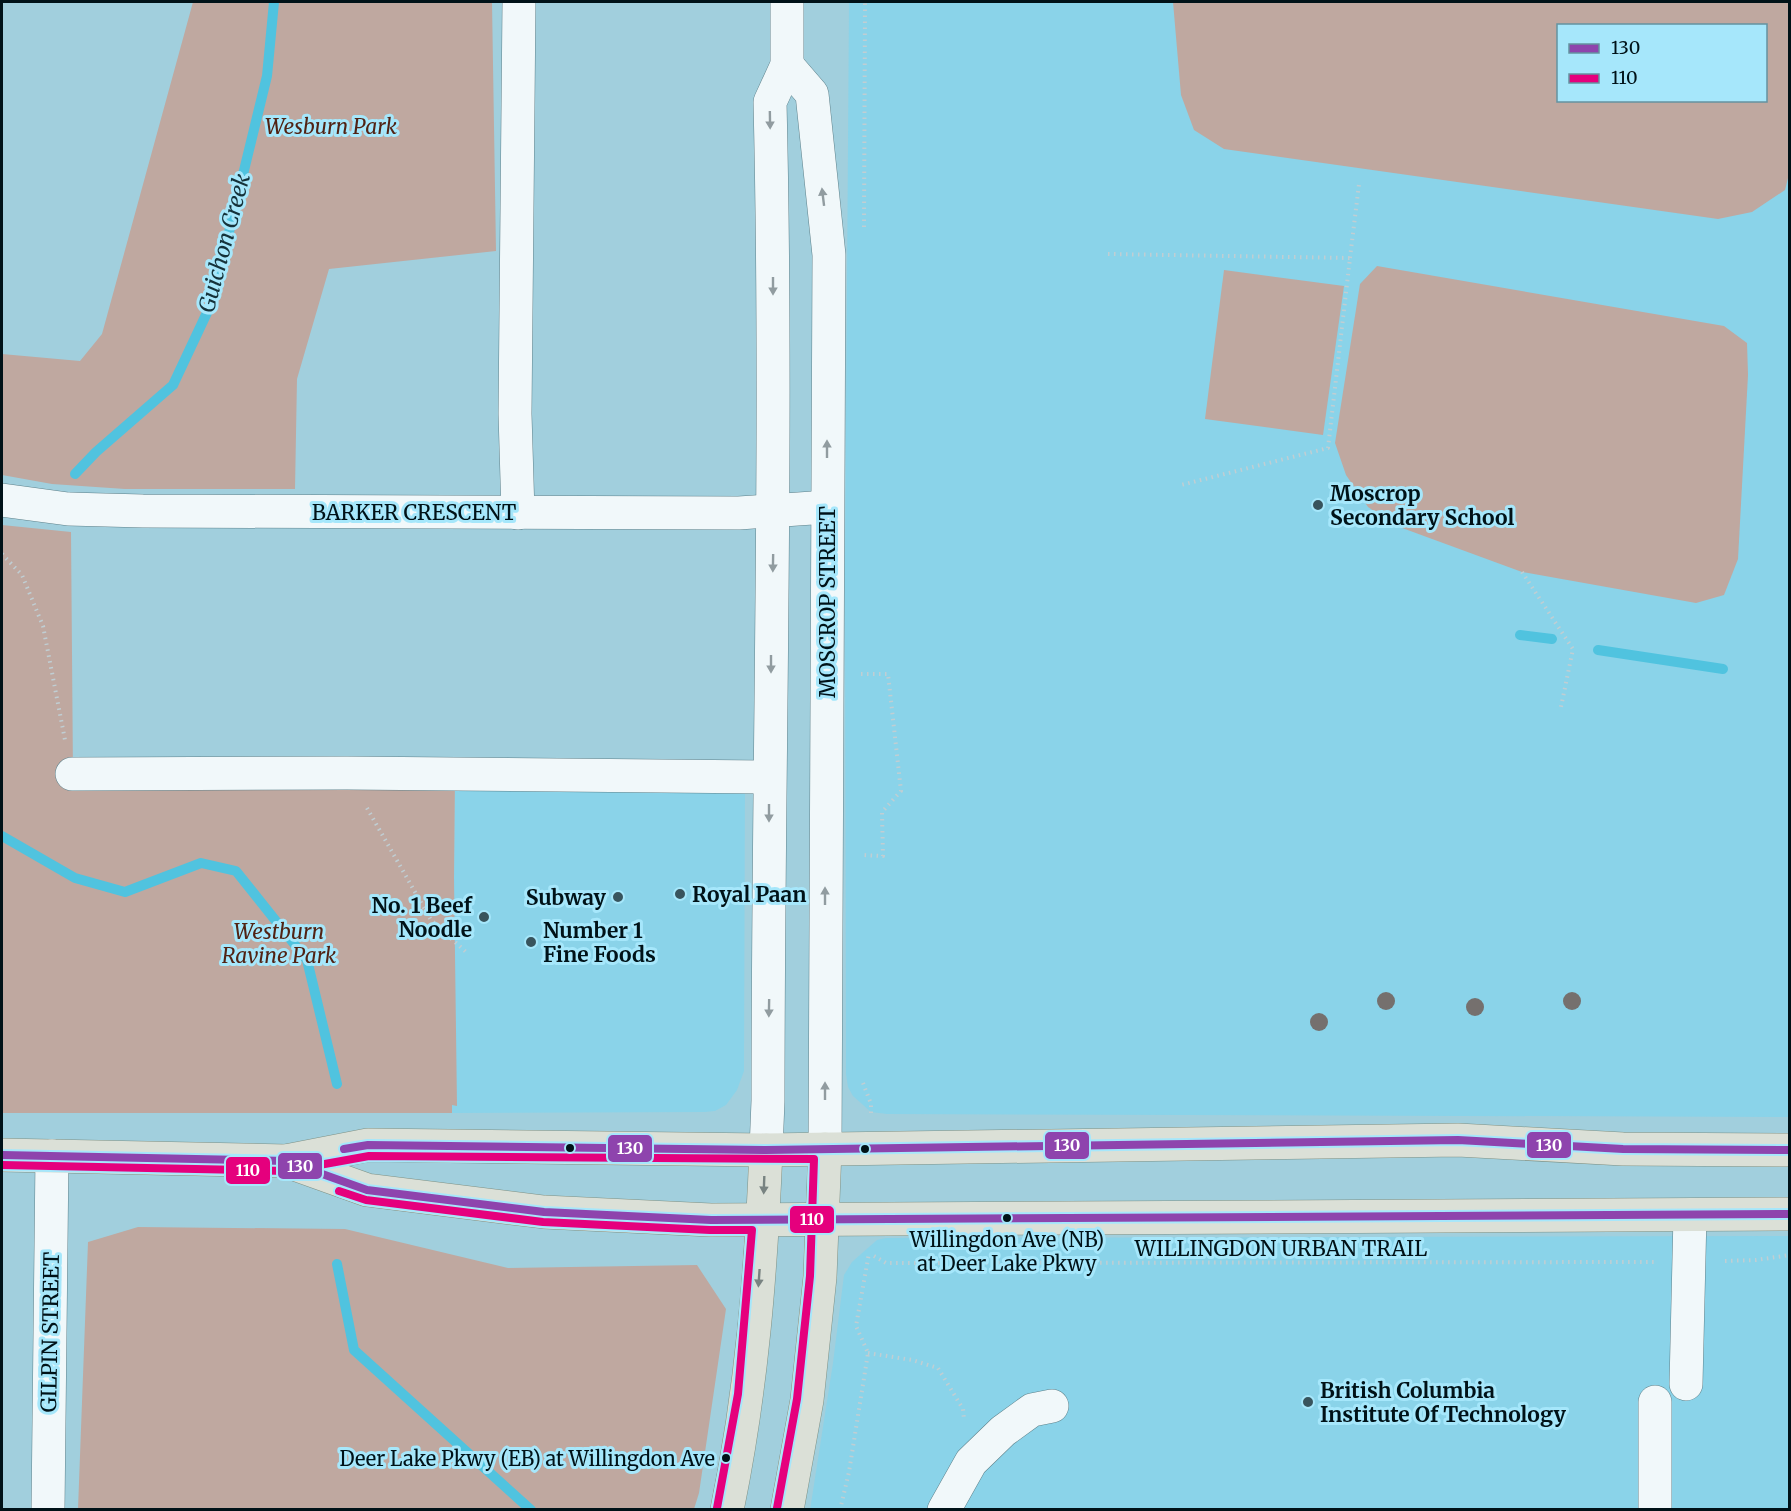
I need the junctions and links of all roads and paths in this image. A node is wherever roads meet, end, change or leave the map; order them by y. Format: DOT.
graph roads {
  1 [pos="519,2"];
  2 [pos="787,2"];
  3 [pos="865,2"];
  4 [pos="787,65"];
  5 [pos="1359,184"];
  6 [pos="864,235"];
  7 [pos="1108,254"];
  8 [pos="1350,258"];
  9 [pos="1182,485"];
  10 [pos="2,500"];
  11 [pos="827,507"];
  12 [pos="773,510"];
  13 [pos="518,513"];
  14 [pos="2,554"];
  15 [pos="1522,572"];
  16 [pos="861,674"];
  17 [pos="1561,706"];
  18 [pos="347,773"];
  19 [pos="72,774"];
  20 [pos="769,777"];
  21 [pos="862,855"];
  22 [pos="466,952"];
  23 [pos="825,1149"];
  24 [pos="765,1150"];
  25 [pos="1790,1150"];
  26 [pos="2,1155"];
  27 [pos="52,1155"];
  28 [pos="286,1161"];
  29 [pos="1790,1214"];
  30 [pos="1690,1215"];
  31 [pos="763,1220"];
  32 [pos="821,1220"];
  33 [pos="869,1245"];
  34 [pos="869,1254"];
  35 [pos="1790,1255"];
  36 [pos="1659,1262"];
  37 [pos="1717,1262"];
  38 [pos="868,1353"];
  39 [pos="1686,1384"];
  40 [pos="1655,1402"];
  41 [pos="1052,1406"];
  42 [pos="971,1462"];
  43 [pos="48,1509"];
  44 [pos="727,1509"];
  45 [pos="787,1509"];
  46 [pos="840,1509"];
  47 [pos="944,1509"];
  48 [pos="1655,1509"];
  1 -- 13 [label="street"];
  2 -- 4 [label="street"];
  3 -- 6 [label="path"];
  11 -- 4 [label="street, MOSCROP STREET, one-way"];
  4 -- 12 [label="street, one-way"];
  5 -- 8 [label="path"];
  7 -- 8 [label="path"];
  8 -- 9 [label="path"];
  10 -- 13 [label="street, BARKER CRESCENT"];
  11 -- 12 [label="street, BARKER CRESCENT"];
  23 -- 11 [label="street, MOSCROP STREET, one-way"];
  12 -- 13 [label="street, BARKER CRESCENT"];
  12 -- 20 [label="street, one-way"];
  14 -- 19 [label="path"];
  15 -- 17 [label="path"];
  16 -- 21 [label="path"];
  18 -- 19 [label="street"];
  18 -- 20 [label="street"];
  18 -- 22 [label="path"];
  20 -- 24 [label="street, one-way"];
  23 -- 24 [label="main road"];
  23 -- 25 [label="main road"];
  23 -- 32 [label="main road"];
  24 -- 28 [label="main road"];
  24 -- 31 [label="main road, one-way"];
  26 -- 27 [label="main road"];
  27 -- 28 [label="main road"];
  27 -- 43 [label="street, GILPIN STREET"];
  28 -- 31 [label="main road"];
  29 -- 30 [label="main road"];
  30 -- 32 [label="main road"];
  30 -- 39 [label="street"];
  31 -- 32 [label="main road"];
  31 -- 44 [label="main road, one-way"];
  32 -- 45 [label="main road"];
  33 -- 34 [label="path"];
  34 -- 36 [label="path, WILLINGDON URBAN TRAIL"];
  34 -- 38 [label="path"];
  35 -- 37 [label="path"];
  38 -- 42 [label="path"];
  38 -- 46 [label="path"];
  40 -- 48 [label="street"];
  41 -- 42 [label="street"];
  42 -- 47 [label="street"];
}
